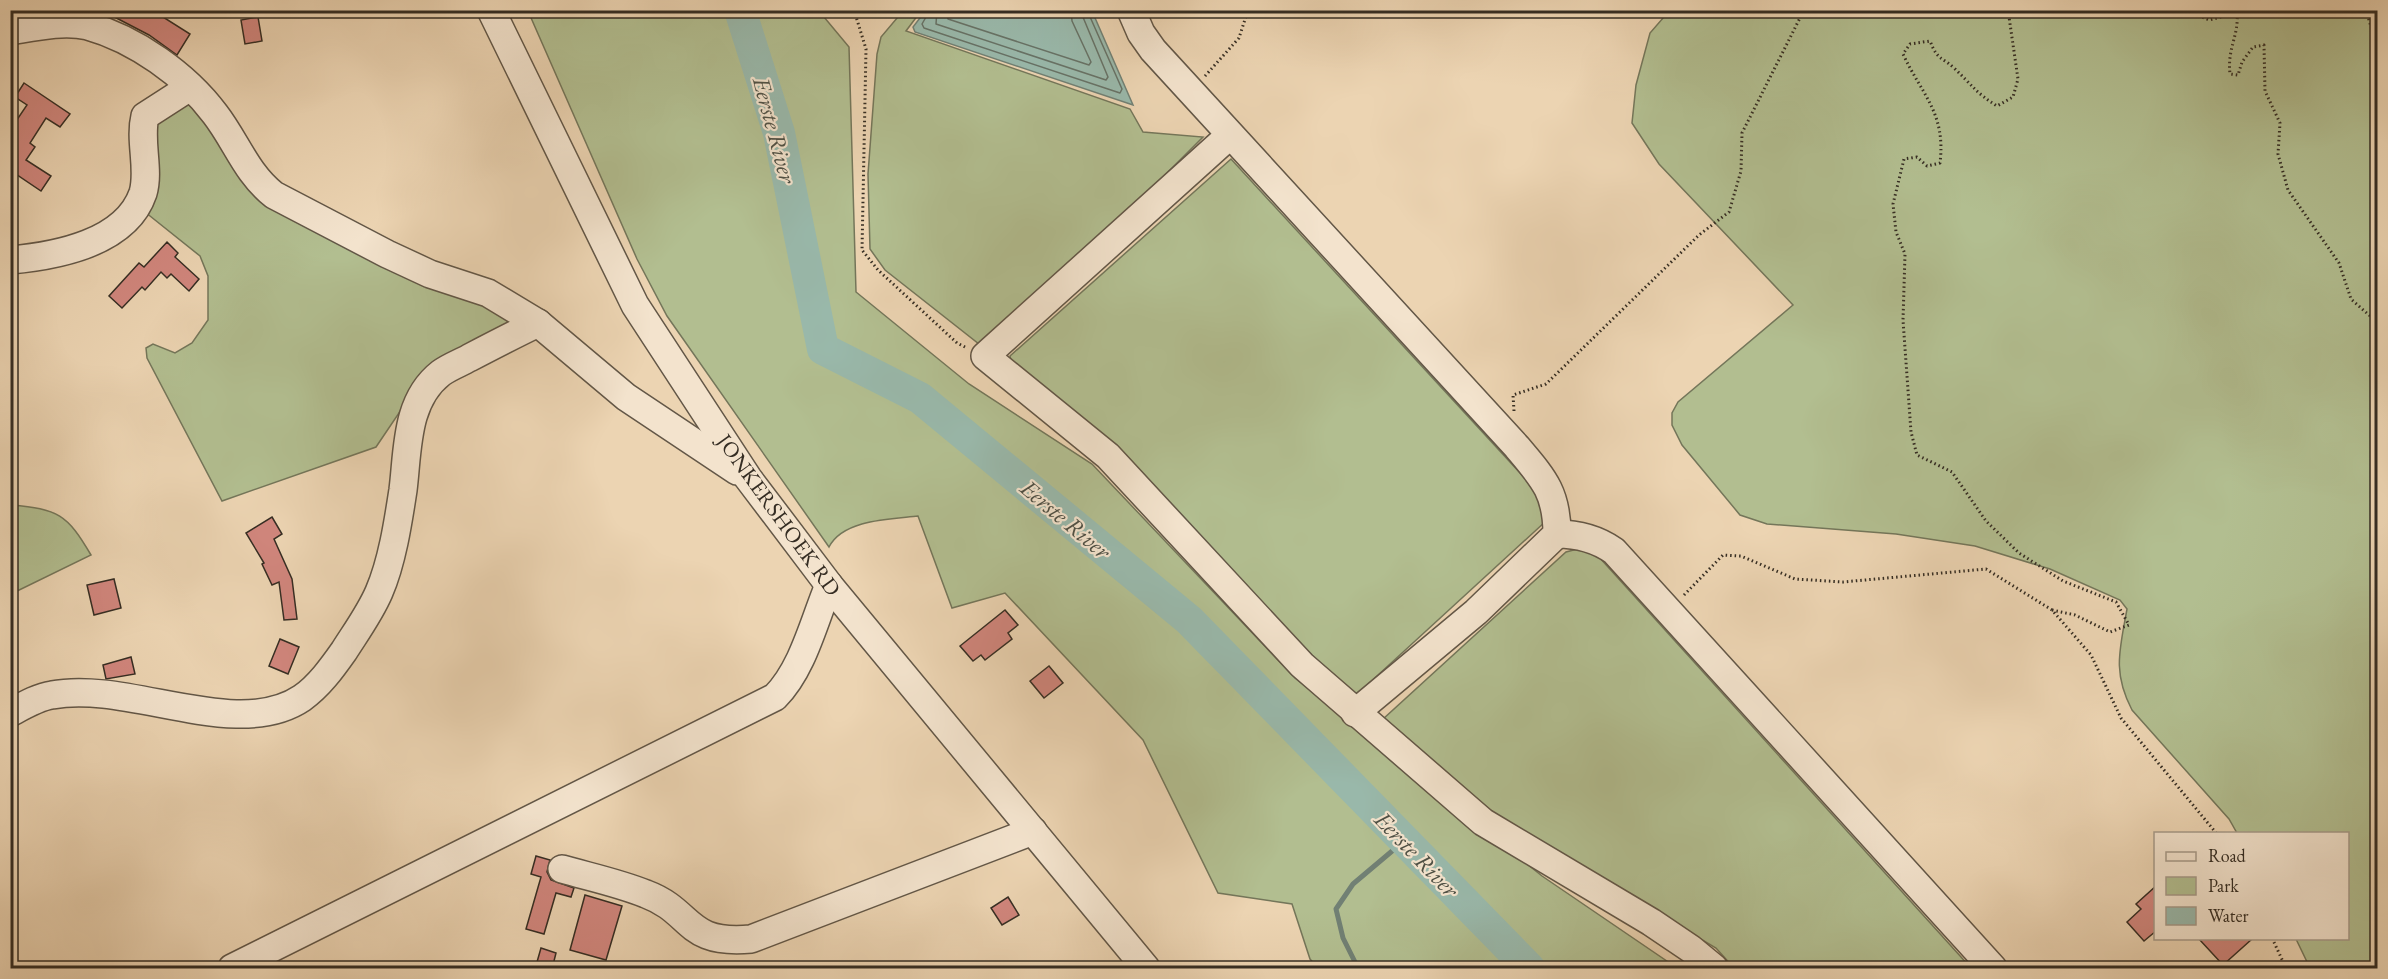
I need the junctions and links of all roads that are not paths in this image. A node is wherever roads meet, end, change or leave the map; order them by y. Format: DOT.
graph roads {
  1 [pos="491,10"];
  2 [pos="1131,10"];
  3 [pos="10,31"];
  4 [pos="190,87"];
  5 [pos="1229,136"];
  6 [pos="10,260"];
  7 [pos="538,323"];
  8 [pos="748,478"];
  9 [pos="1557,534"];
  10 [pos="829,585"];
  11 [pos="10,712"];
  12 [pos="1355,713"];
  13 [pos="1034,831"];
  14 [pos="562,869"];
  15 [pos="232,969"];
  16 [pos="1146,969"];
  17 [pos="1714,969"];
  18 [pos="1993,969"];
  1 -- 8 [label="street, JONKERSHOEK RD"];
  2 -- 5 [label="street"];
  3 -- 4 [label="street"];
  4 -- 6 [label="street"];
  4 -- 7 [label="street"];
  5 -- 9 [label="street"];
  5 -- 12 [label="street"];
  7 -- 8 [label="street"];
  7 -- 11 [label="street"];
  8 -- 10 [label="street, JONKERSHOEK RD"];
  9 -- 12 [label="street"];
  9 -- 18 [label="street"];
  10 -- 13 [label="street, JONKERSHOEK RD"];
  10 -- 15 [label="street"];
  12 -- 17 [label="street"];
  13 -- 14 [label="street"];
  13 -- 16 [label="street, JONKERSHOEK RD"];
}
